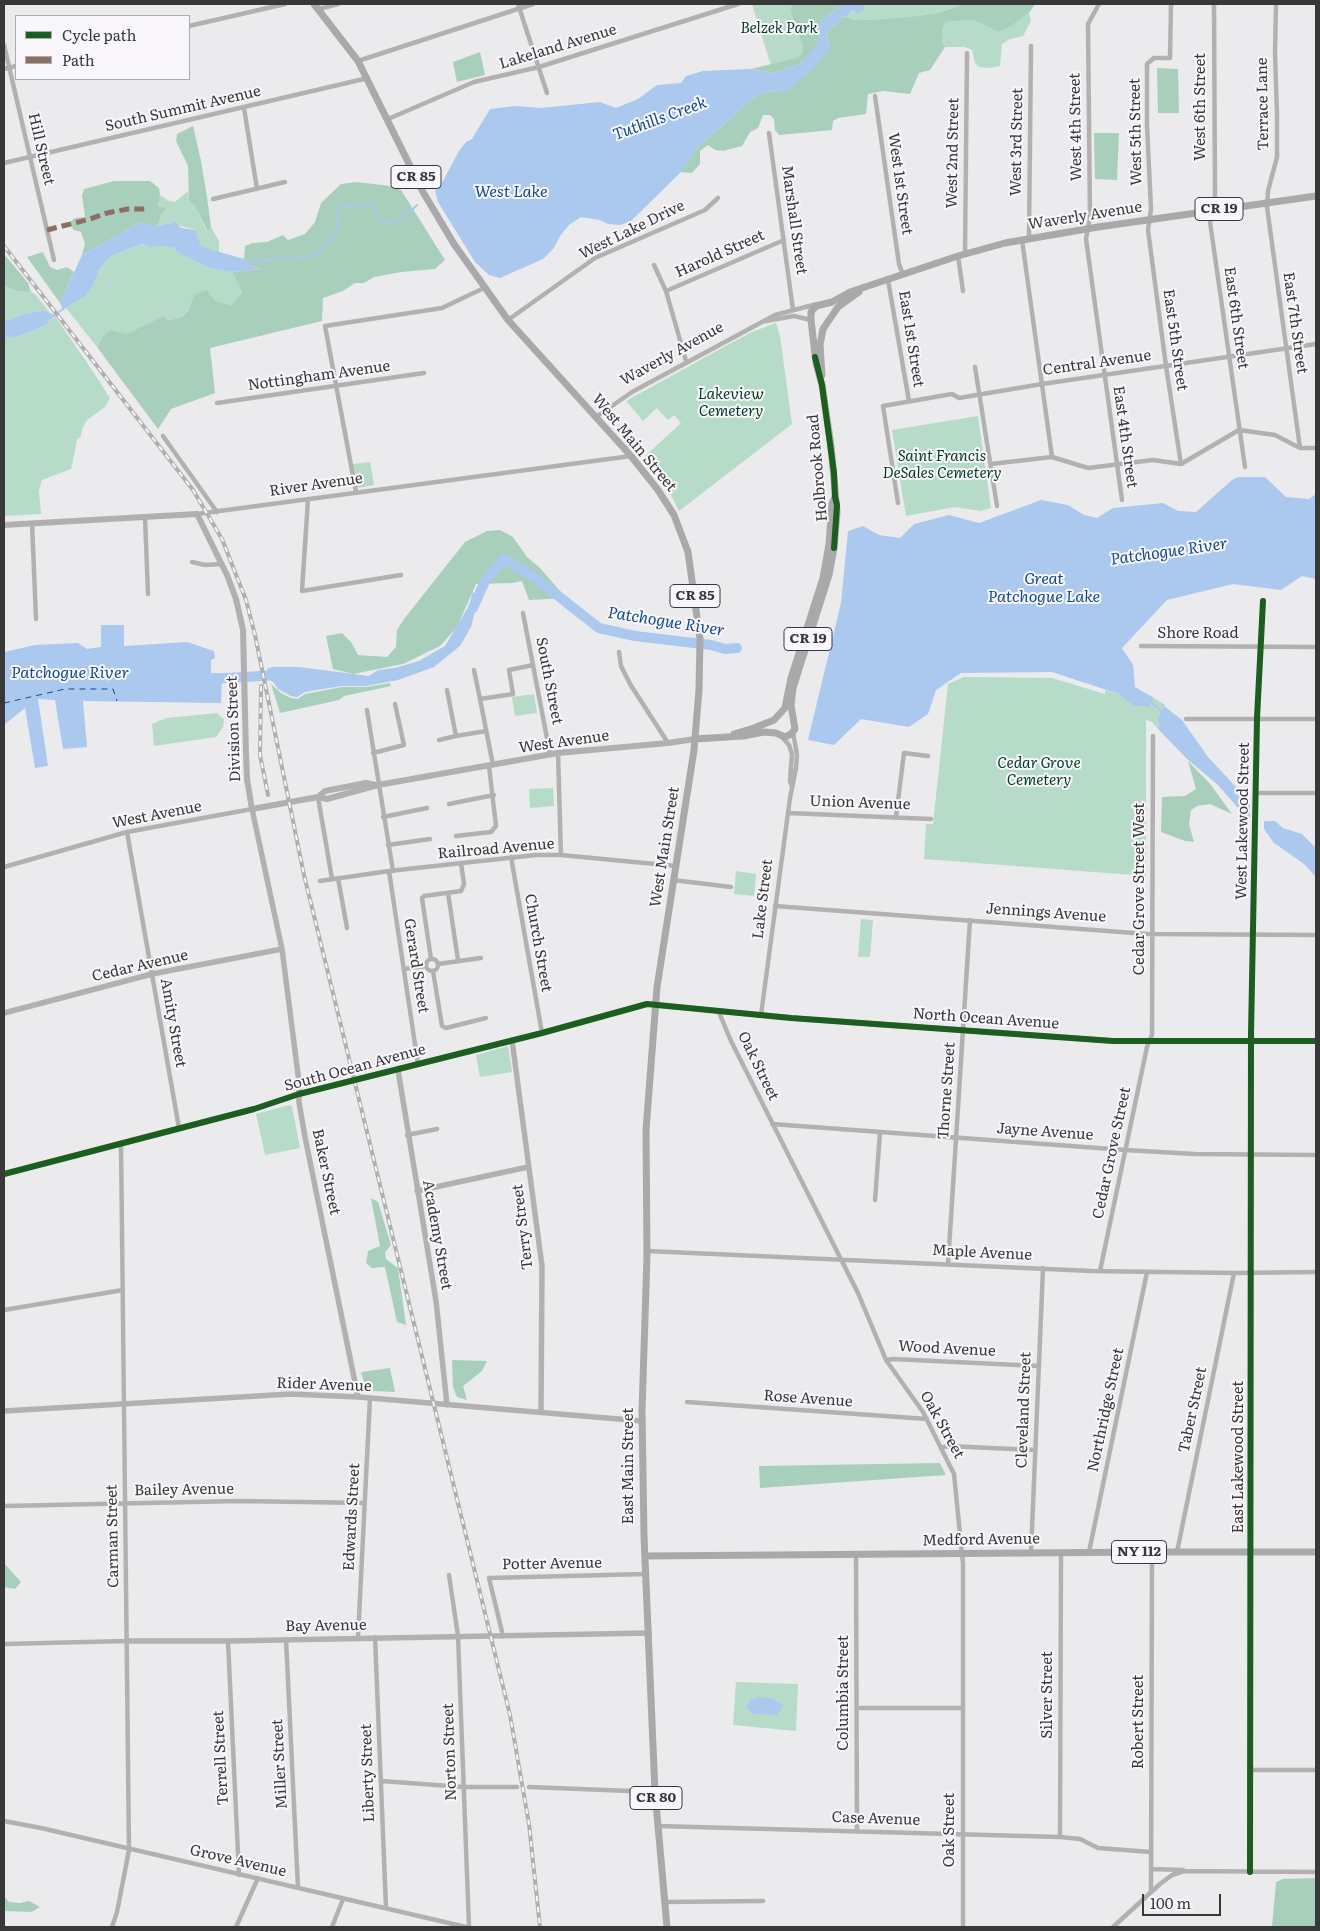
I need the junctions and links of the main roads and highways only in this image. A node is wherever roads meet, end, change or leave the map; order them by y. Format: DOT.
graph roads {
  1 [pos="317,7"];
  2 [pos="1316,196"];
  3 [pos="864,288"];
  4 [pos="821,304"];
  5 [pos="832,315"];
  6 [pos="812,320"];
  7 [pos="828,322"];
  8 [pos="822,385"];
  9 [pos="834,497"];
  10 [pos="197,514"];
  11 [pos="4,525"];
  12 [pos="781,714"];
  13 [pos="793,717"];
  14 [pos="774,720"];
  15 [pos="779,735"];
  16 [pos="730,736"];
  17 [pos="695,738"];
  18 [pos="252,809"];
  19 [pos="655,1004"];
  20 [pos="1316,1552"];
  21 [pos="645,1556"];
  22 [pos="666,1927"];
  1 -- 17 [label="main road, West Main Street / CR 85"];
  2 -- 3 [label="main road, Waverly Avenue / CR 19"];
  3 -- 4 [label="main road, Waverly Avenue / CR 19"];
  3 -- 5 [label="main road, Waverly Avenue / CR 19"];
  4 -- 5 [label="main road"];
  4 -- 6 [label="main road"];
  5 -- 7 [label="main road"];
  6 -- 7 [label="main road"];
  6 -- 8 [label="main road, Holbrook Road / CR 19"];
  7 -- 8 [label="main road, Holbrook Road / CR 19"];
  8 -- 9 [label="main road, Holbrook Road / CR 19"];
  9 -- 12 [label="main road, Holbrook Road / CR 19"];
  9 -- 13 [label="main road, Holbrook Road / CR 19"];
  10 -- 11 [label="main road, River Avenue"];
  10 -- 18 [label="main road, Division Street"];
  12 -- 13 [label="main road"];
  12 -- 14 [label="main road"];
  13 -- 15 [label="main road, Holbrook Road / CR 19"];
  14 -- 15 [label="main road"];
  14 -- 16 [label="main road"];
  15 -- 16 [label="main road"];
  16 -- 17 [label="main road"];
  17 -- 18 [label="main road, West Avenue"];
  17 -- 19 [label="main road, West Main Street"];
  19 -- 21 [label="main road, East Main Street"];
  20 -- 21 [label="main road, Medford Avenue / NY 112"];
  21 -- 22 [label="main road, East Main Street / CR 80"];
}
